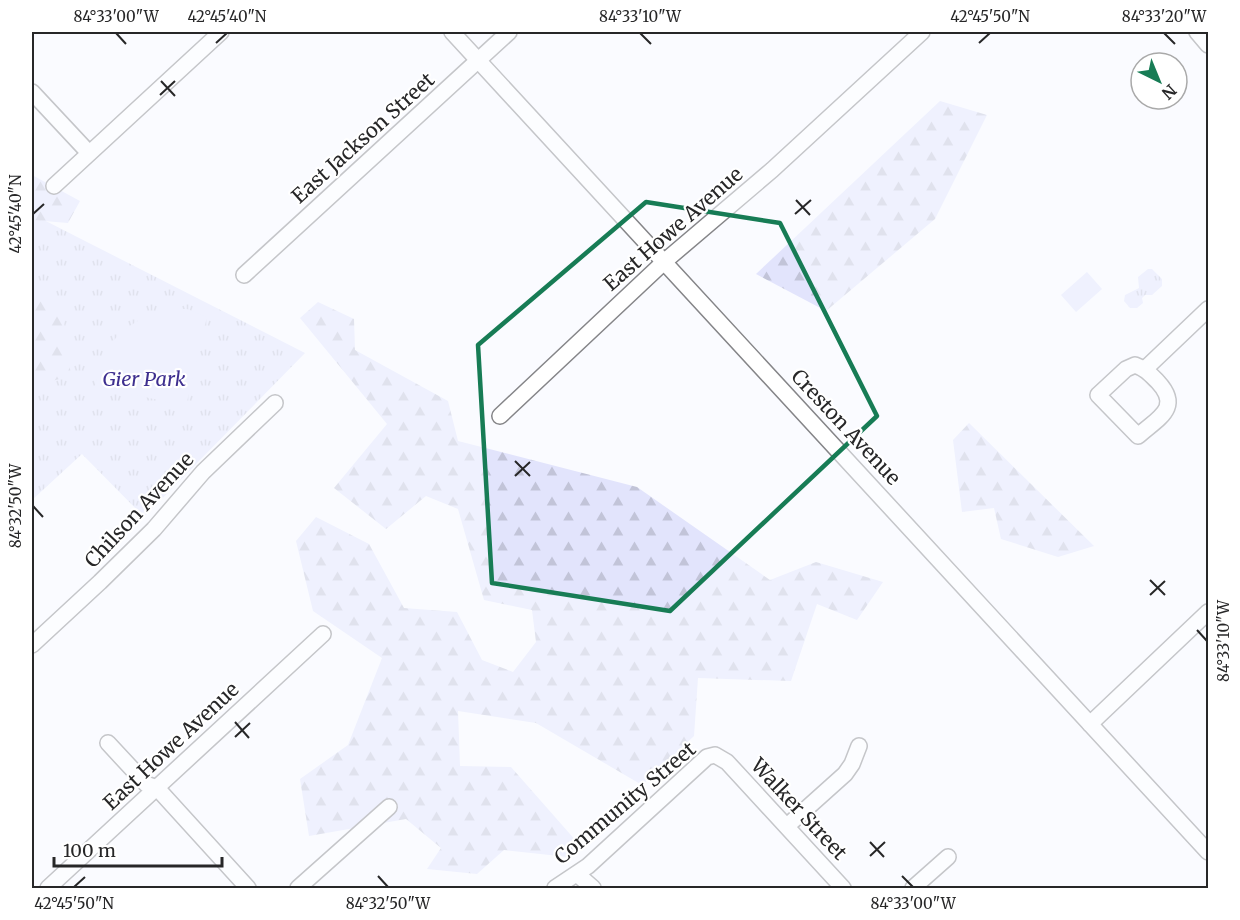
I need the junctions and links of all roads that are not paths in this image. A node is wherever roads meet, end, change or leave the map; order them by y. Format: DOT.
graph roads {
  1 [pos="221,32"];
  2 [pos="452,32"];
  3 [pos="509,32"];
  4 [pos="922,32"];
  5 [pos="1197,32"];
  6 [pos="1209,45"];
  7 [pos="478,60"];
  8 [pos="32,92"];
  9 [pos="89,153"];
  10 [pos="54,186"];
  11 [pos="665,261"];
  12 [pos="244,275"];
  13 [pos="1209,309"];
  14 [pos="1145,369"];
  15 [pos="274,403"];
  16 [pos="500,416"];
  17 [pos="1209,612"];
  18 [pos="323,634"];
  19 [pos="32,645"];
  20 [pos="1090,724"];
  21 [pos="108,742"];
  22 [pos="859,746"];
  23 [pos="722,758"];
  24 [pos="156,788"];
  25 [pos="389,807"];
  26 [pos="787,826"];
  27 [pos="1209,852"];
  28 [pos="948,857"];
  29 [pos="577,874"];
  30 [pos="48,888"];
  31 [pos="248,888"];
  32 [pos="298,888"];
  33 [pos="555,888"];
  34 [pos="593,888"];
  35 [pos="843,888"];
  36 [pos="913,888"];
  1 -- 9 [label="street"];
  2 -- 7 [label="street, Creston Avenue"];
  3 -- 7 [label="street, East Jackson Street"];
  4 -- 11 [label="street, East Howe Avenue"];
  5 -- 6 [label="street"];
  7 -- 11 [label="street, Creston Avenue"];
  7 -- 12 [label="street, East Jackson Street"];
  8 -- 9 [label="street"];
  9 -- 10 [label="street"];
  11 -- 16 [label="street, East Howe Avenue"];
  11 -- 20 [label="street, Creston Avenue"];
  13 -- 14 [label="street"];
  14 -- 14 [label="street"];
  15 -- 19 [label="street, Chilson Avenue"];
  17 -- 20 [label="street"];
  18 -- 24 [label="street, East Howe Avenue"];
  20 -- 27 [label="street, Creston Avenue"];
  21 -- 24 [label="street"];
  22 -- 26 [label="street"];
  23 -- 26 [label="street, Walker Street"];
  23 -- 29 [label="street, Community Street"];
  24 -- 30 [label="street, East Howe Avenue"];
  24 -- 31 [label="street"];
  25 -- 32 [label="street"];
  26 -- 35 [label="street, Walker Street"];
  28 -- 36 [label="street"];
  29 -- 33 [label="street, Community Street"];
  29 -- 34 [label="street"];
}
